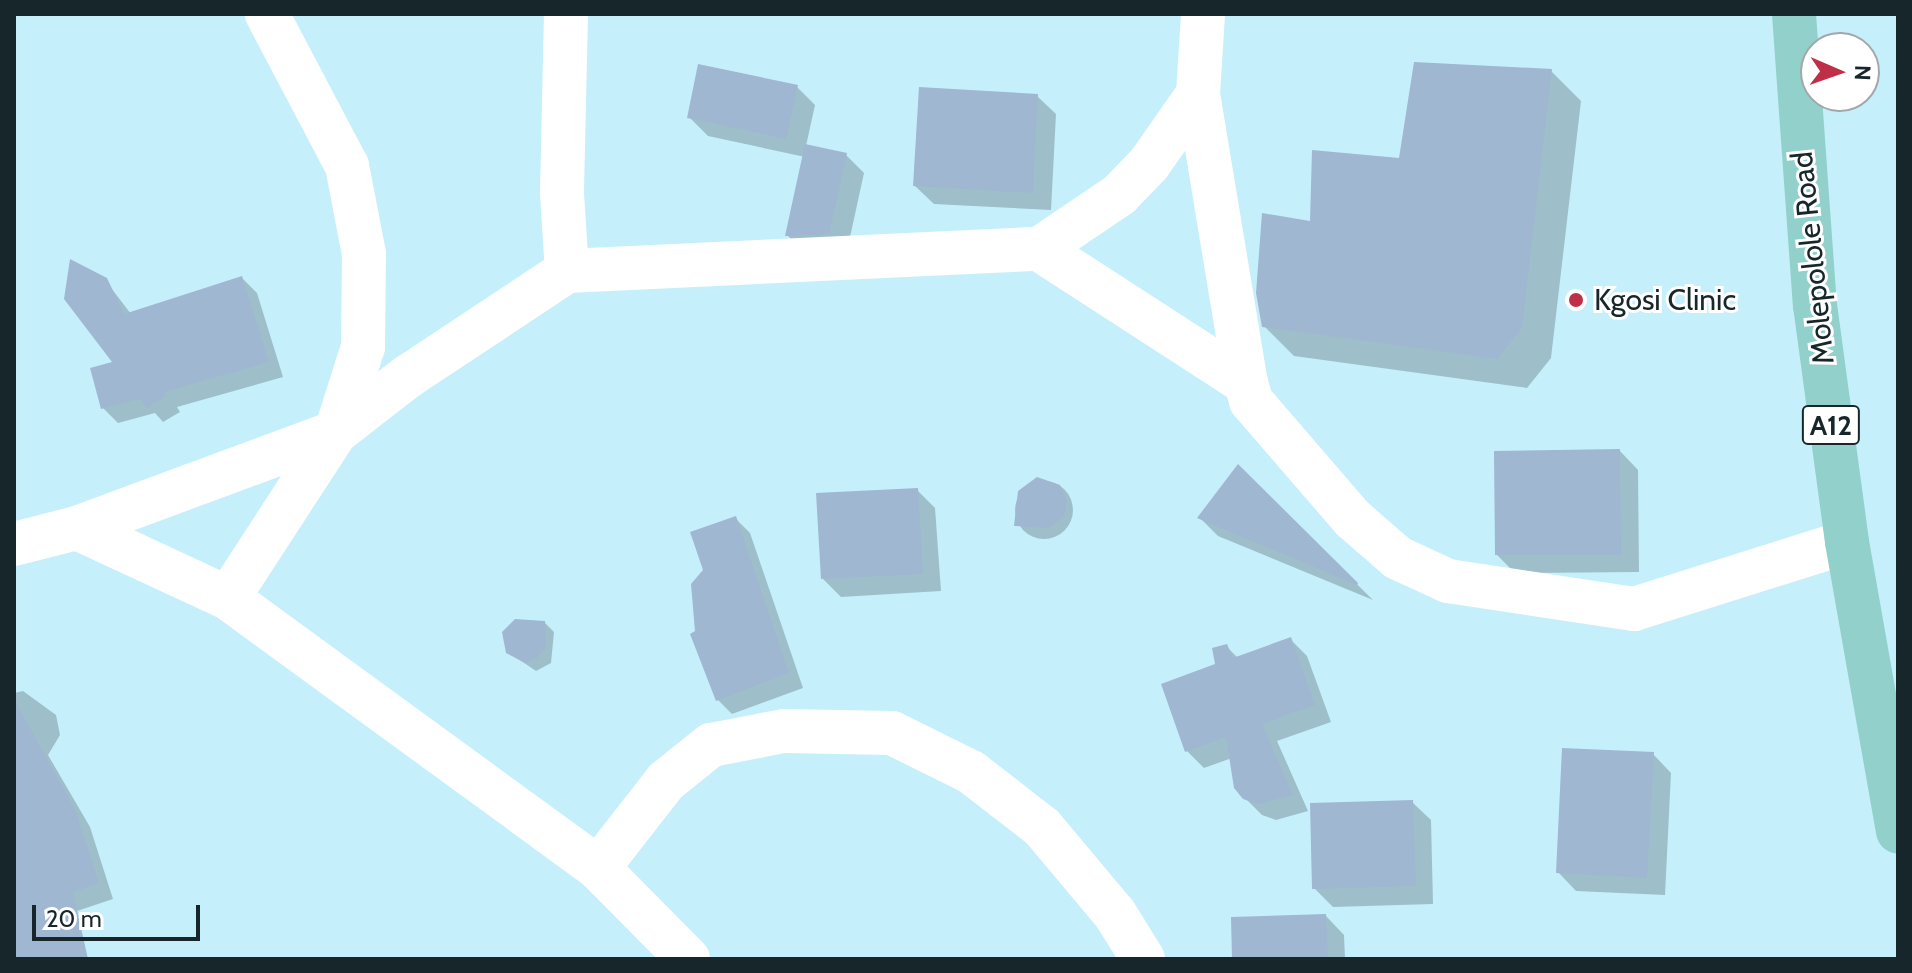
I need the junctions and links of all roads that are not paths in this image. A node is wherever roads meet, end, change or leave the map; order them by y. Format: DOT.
graph roads {
  1 [pos="267,14"];
  2 [pos="566,14"];
  3 [pos="1203,14"];
  4 [pos="1794,14"];
  5 [pos="1198,94"];
  6 [pos="1039,249"];
  7 [pos="567,271"];
  8 [pos="1246,383"];
  9 [pos="336,432"];
  10 [pos="77,528"];
  11 [pos="1847,542"];
  12 [pos="14,544"];
  13 [pos="228,598"];
  14 [pos="1898,832"];
  15 [pos="598,868"];
  16 [pos="688,959"];
  17 [pos="1143,959"];
  1 -- 9 [label="street"];
  2 -- 7 [label="street"];
  3 -- 5 [label="street"];
  4 -- 11 [label="main road, Molepolole Road / A12"];
  5 -- 6 [label="street"];
  5 -- 8 [label="street"];
  6 -- 7 [label="street"];
  6 -- 8 [label="street"];
  7 -- 9 [label="street"];
  8 -- 11 [label="street"];
  9 -- 10 [label="street"];
  9 -- 13 [label="street"];
  10 -- 12 [label="street"];
  10 -- 13 [label="street"];
  11 -- 14 [label="main road, Molepolole Road / A12"];
  13 -- 15 [label="street"];
  15 -- 16 [label="street"];
  15 -- 17 [label="street"];
}
